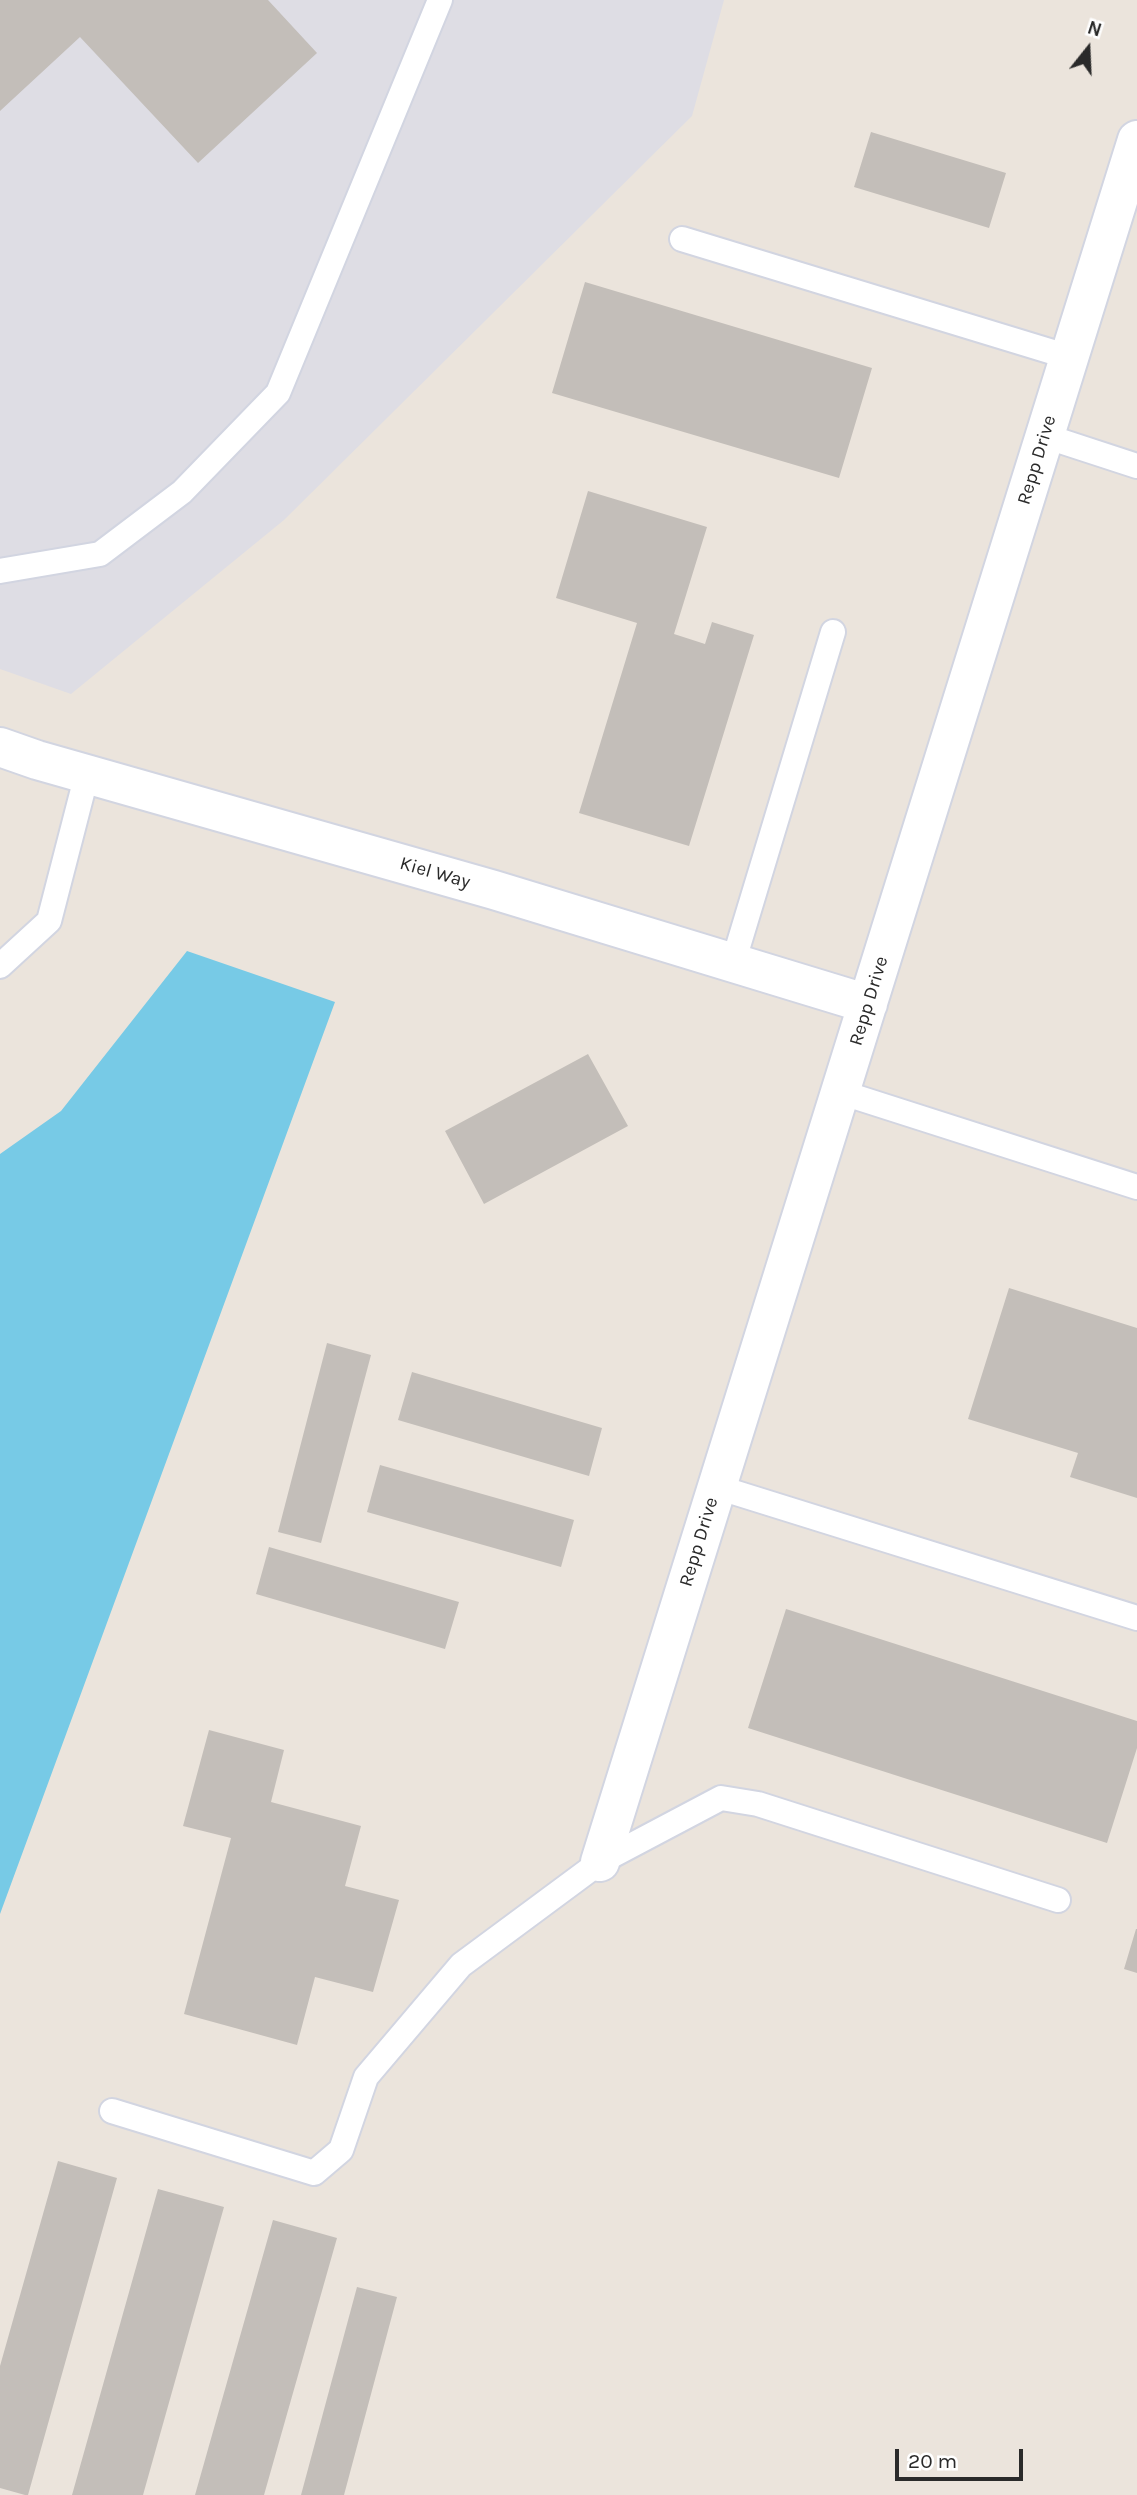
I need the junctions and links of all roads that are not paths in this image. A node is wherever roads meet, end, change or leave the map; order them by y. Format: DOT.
graph roads {
  1 [pos="440,0"];
  2 [pos="1137,140"];
  3 [pos="682,239"];
  4 [pos="1069,357"];
  5 [pos="1045,436"];
  6 [pos="1137,466"];
  7 [pos="0,571"];
  8 [pos="833,632"];
  9 [pos="0,747"];
  10 [pos="87,774"];
  11 [pos="733,963"];
  12 [pos="0,966"];
  13 [pos="868,1004"];
  14 [pos="840,1092"];
  15 [pos="1137,1187"];
  16 [pos="717,1487"];
  17 [pos="1137,1618"];
  18 [pos="600,1862"];
  19 [pos="1058,1900"];
  20 [pos="112,2111"];
  1 -- 7 [label="lane"];
  2 -- 4 [label="street, Repp Drive"];
  3 -- 4 [label="lane"];
  4 -- 5 [label="street, Repp Drive"];
  5 -- 6 [label="lane"];
  5 -- 13 [label="street, Repp Drive"];
  8 -- 11 [label="lane"];
  9 -- 10 [label="street, Kiel Way"];
  10 -- 11 [label="street, Kiel Way"];
  10 -- 12 [label="lane"];
  11 -- 13 [label="street, Kiel Way"];
  13 -- 14 [label="street, Repp Drive"];
  14 -- 15 [label="lane"];
  14 -- 16 [label="street, Repp Drive"];
  16 -- 17 [label="lane"];
  16 -- 18 [label="street, Repp Drive"];
  18 -- 19 [label="lane"];
  18 -- 20 [label="lane"];
}
